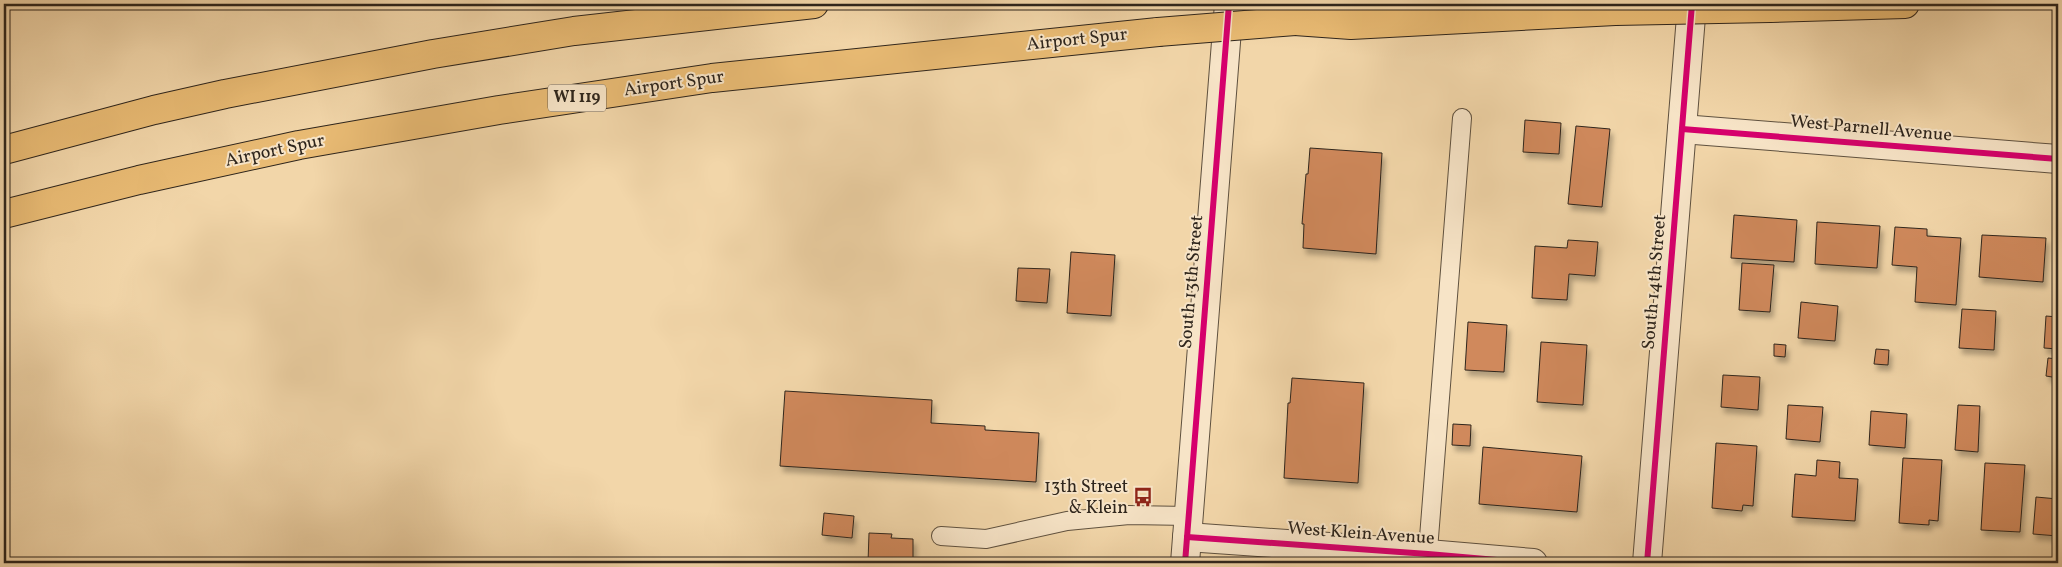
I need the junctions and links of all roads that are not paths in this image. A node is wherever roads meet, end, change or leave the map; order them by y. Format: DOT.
graph roads {
  1 [pos="814,4"];
  2 [pos="1229,4"];
  3 [pos="1360,4"];
  4 [pos="1692,4"];
  5 [pos="1905,4"];
  6 [pos="1295,21"];
  7 [pos="1462,118"];
  8 [pos="1682,129"];
  9 [pos="4,150"];
  10 [pos="2058,159"];
  11 [pos="4,214"];
  12 [pos="941,536"];
  13 [pos="1187,539"];
  14 [pos="1427,558"];
  15 [pos="1533,563"];
  16 [pos="1647,563"];
  1 -- 9 [label="highway"];
  2 -- 13 [label="street, South 13th Street"];
  3 -- 6 [label="highway"];
  4 -- 8 [label="street, South 14th Street"];
  5 -- 6 [label="highway, bridge"];
  6 -- 11 [label="highway, Airport Spur / WI 119, bridge"];
  7 -- 14 [label="lane"];
  8 -- 10 [label="street, West Parnell Avenue"];
  8 -- 16 [label="street, South 14th Street"];
  12 -- 13 [label="lane"];
  13 -- 14 [label="street, West Klein Avenue"];
  14 -- 15 [label="street, West Klein Avenue"];
}
